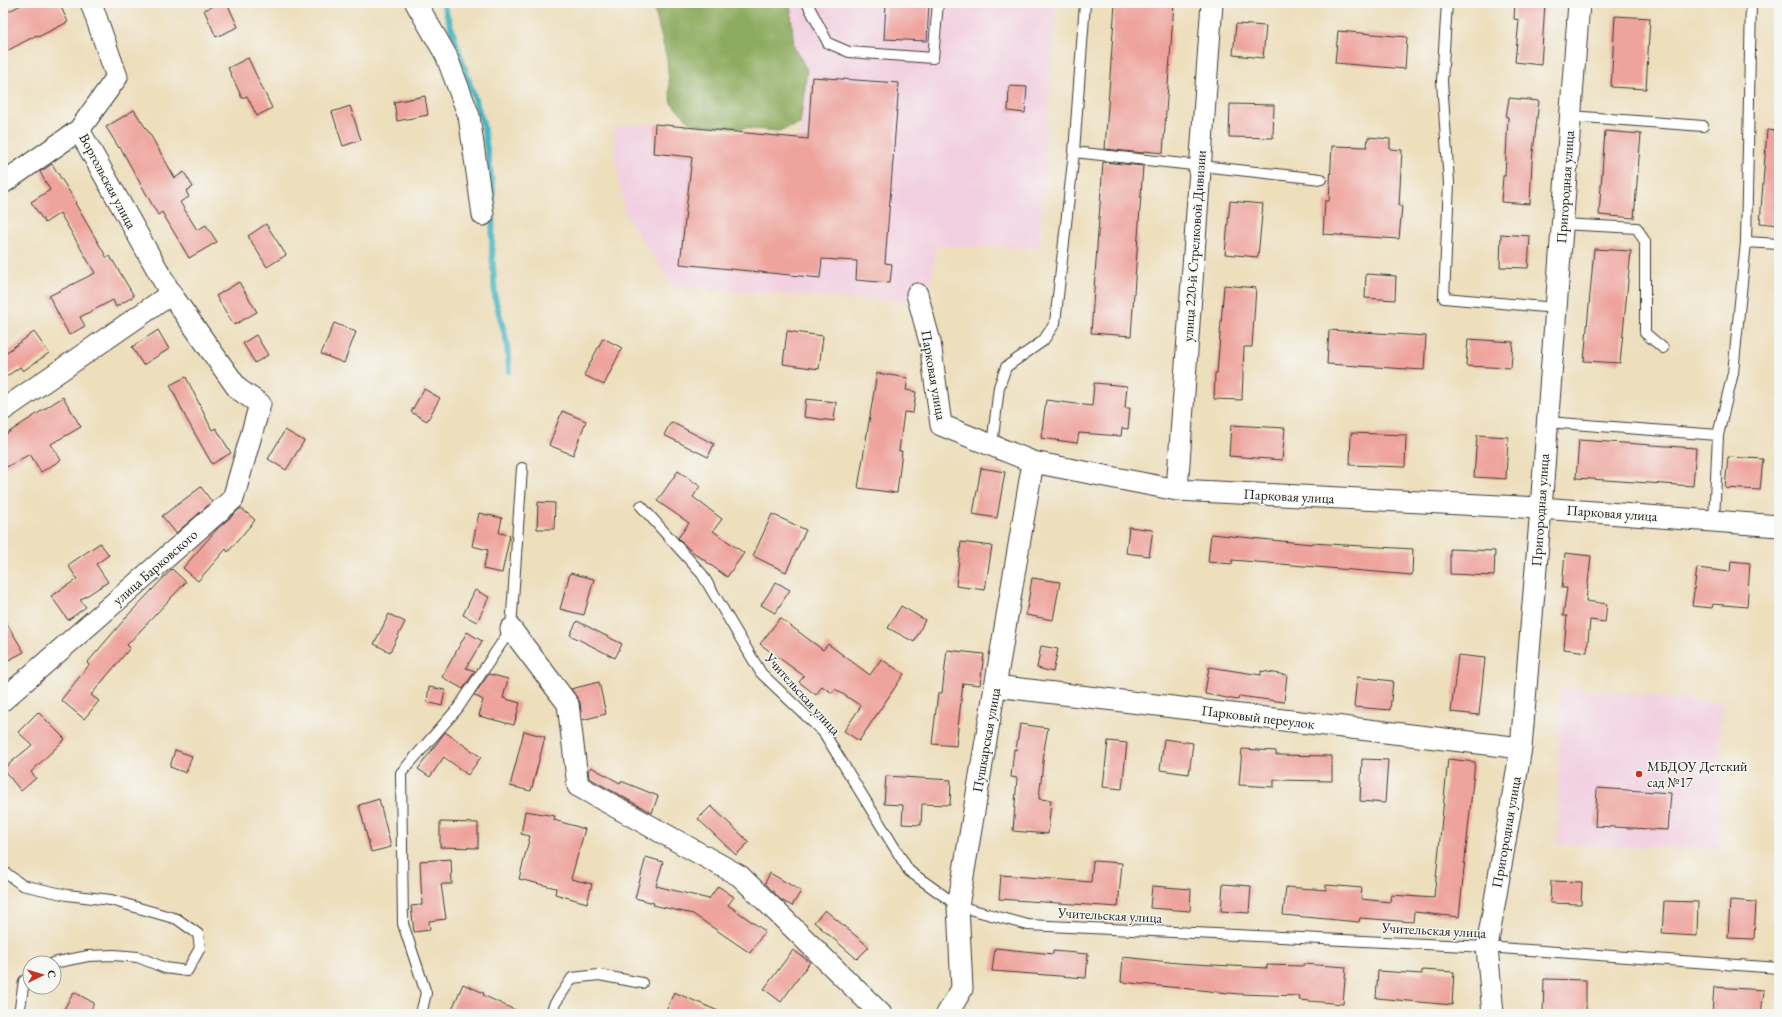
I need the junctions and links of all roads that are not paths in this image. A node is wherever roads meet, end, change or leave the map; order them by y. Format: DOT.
graph roads {
  1 [pos="91,3"];
  2 [pos="416,3"];
  3 [pos="807,3"];
  4 [pos="938,3"];
  5 [pos="1085,3"];
  6 [pos="1212,3"];
  7 [pos="1446,3"];
  8 [pos="1579,3"];
  9 [pos="1751,3"];
  10 [pos="1570,116"];
  11 [pos="1703,126"];
  12 [pos="79,130"];
  13 [pos="1074,152"];
  14 [pos="1200,167"];
  15 [pos="1321,179"];
  16 [pos="3,183"];
  17 [pos="483,215"];
  18 [pos="1562,224"];
  19 [pos="1746,242"];
  20 [pos="1779,244"];
  21 [pos="170,294"];
  22 [pos="917,294"];
  23 [pos="1556,308"];
  24 [pos="1663,348"];
  25 [pos="260,404"];
  26 [pos="3,410"];
  27 [pos="1547,422"];
  28 [pos="1718,435"];
  29 [pos="992,446"];
  30 [pos="1033,462"];
  31 [pos="522,468"];
  32 [pos="1177,490"];
  33 [pos="641,506"];
  34 [pos="1541,508"];
  35 [pos="1714,520"];
  36 [pos="1779,526"];
  37 [pos="511,629"];
  38 [pos="995,686"];
  39 [pos="3,700"];
  40 [pos="1521,748"];
  41 [pos="3,871"];
  42 [pos="958,906"];
  43 [pos="1487,947"];
  44 [pos="62,961"];
  45 [pos="1779,968"];
  46 [pos="642,982"];
  47 [pos="22,995"];
  48 [pos="20,1014"];
  49 [pos="421,1014"];
  50 [pos="551,1014"];
  51 [pos="881,1014"];
  52 [pos="946,1014"];
  53 [pos="1493,1014"];
  1 -- 12 [label="street, Воргольская улица"];
  2 -- 17 [label="street"];
  3 -- 4 [label="lane"];
  5 -- 13 [label="lane"];
  6 -- 14 [label="street, улица 220-й Стрелковой Дивизии"];
  7 -- 23 [label="lane"];
  8 -- 10 [label="street, Пригородная улица"];
  9 -- 19 [label="lane"];
  10 -- 11 [label="lane"];
  10 -- 18 [label="street, Пригородная улица"];
  12 -- 16 [label="street"];
  12 -- 21 [label="street, Воргольская улица"];
  13 -- 14 [label="lane"];
  13 -- 29 [label="lane"];
  14 -- 15 [label="lane"];
  14 -- 32 [label="street, улица 220-й Стрелковой Дивизии"];
  18 -- 23 [label="street, Пригородная улица"];
  18 -- 24 [label="lane"];
  19 -- 20 [label="lane"];
  19 -- 28 [label="lane"];
  21 -- 25 [label="street, Воргольская улица"];
  21 -- 26 [label="street"];
  22 -- 29 [label="street, Парковая улица"];
  23 -- 27 [label="street, Пригородная улица"];
  25 -- 39 [label="street, улица Барковского"];
  27 -- 28 [label="lane"];
  27 -- 34 [label="street, Пригородная улица"];
  28 -- 35 [label="lane"];
  29 -- 30 [label="street, Парковая улица"];
  30 -- 32 [label="street, Парковая улица"];
  30 -- 38 [label="street, Пушкарская улица"];
  31 -- 37 [label="lane"];
  32 -- 34 [label="street, Парковая улица"];
  33 -- 42 [label="lane, Учительская улица"];
  34 -- 35 [label="street, Парковая улица"];
  34 -- 40 [label="street, Пригородная улица"];
  35 -- 36 [label="street, Парковая улица"];
  37 -- 49 [label="lane"];
  37 -- 51 [label="street"];
  38 -- 40 [label="street, Парковый переулок"];
  38 -- 42 [label="street, Пушкарская улица"];
  40 -- 43 [label="street, Пригородная улица"];
  41 -- 44 [label="lane"];
  42 -- 43 [label="lane, Учительская улица"];
  42 -- 52 [label="street, Пушкарская улица"];
  43 -- 45 [label="lane, Учительская улица"];
  43 -- 53 [label="street, Пригородная улица"];
  46 -- 50 [label="lane"];
  47 -- 48 [label="lane"];
}
